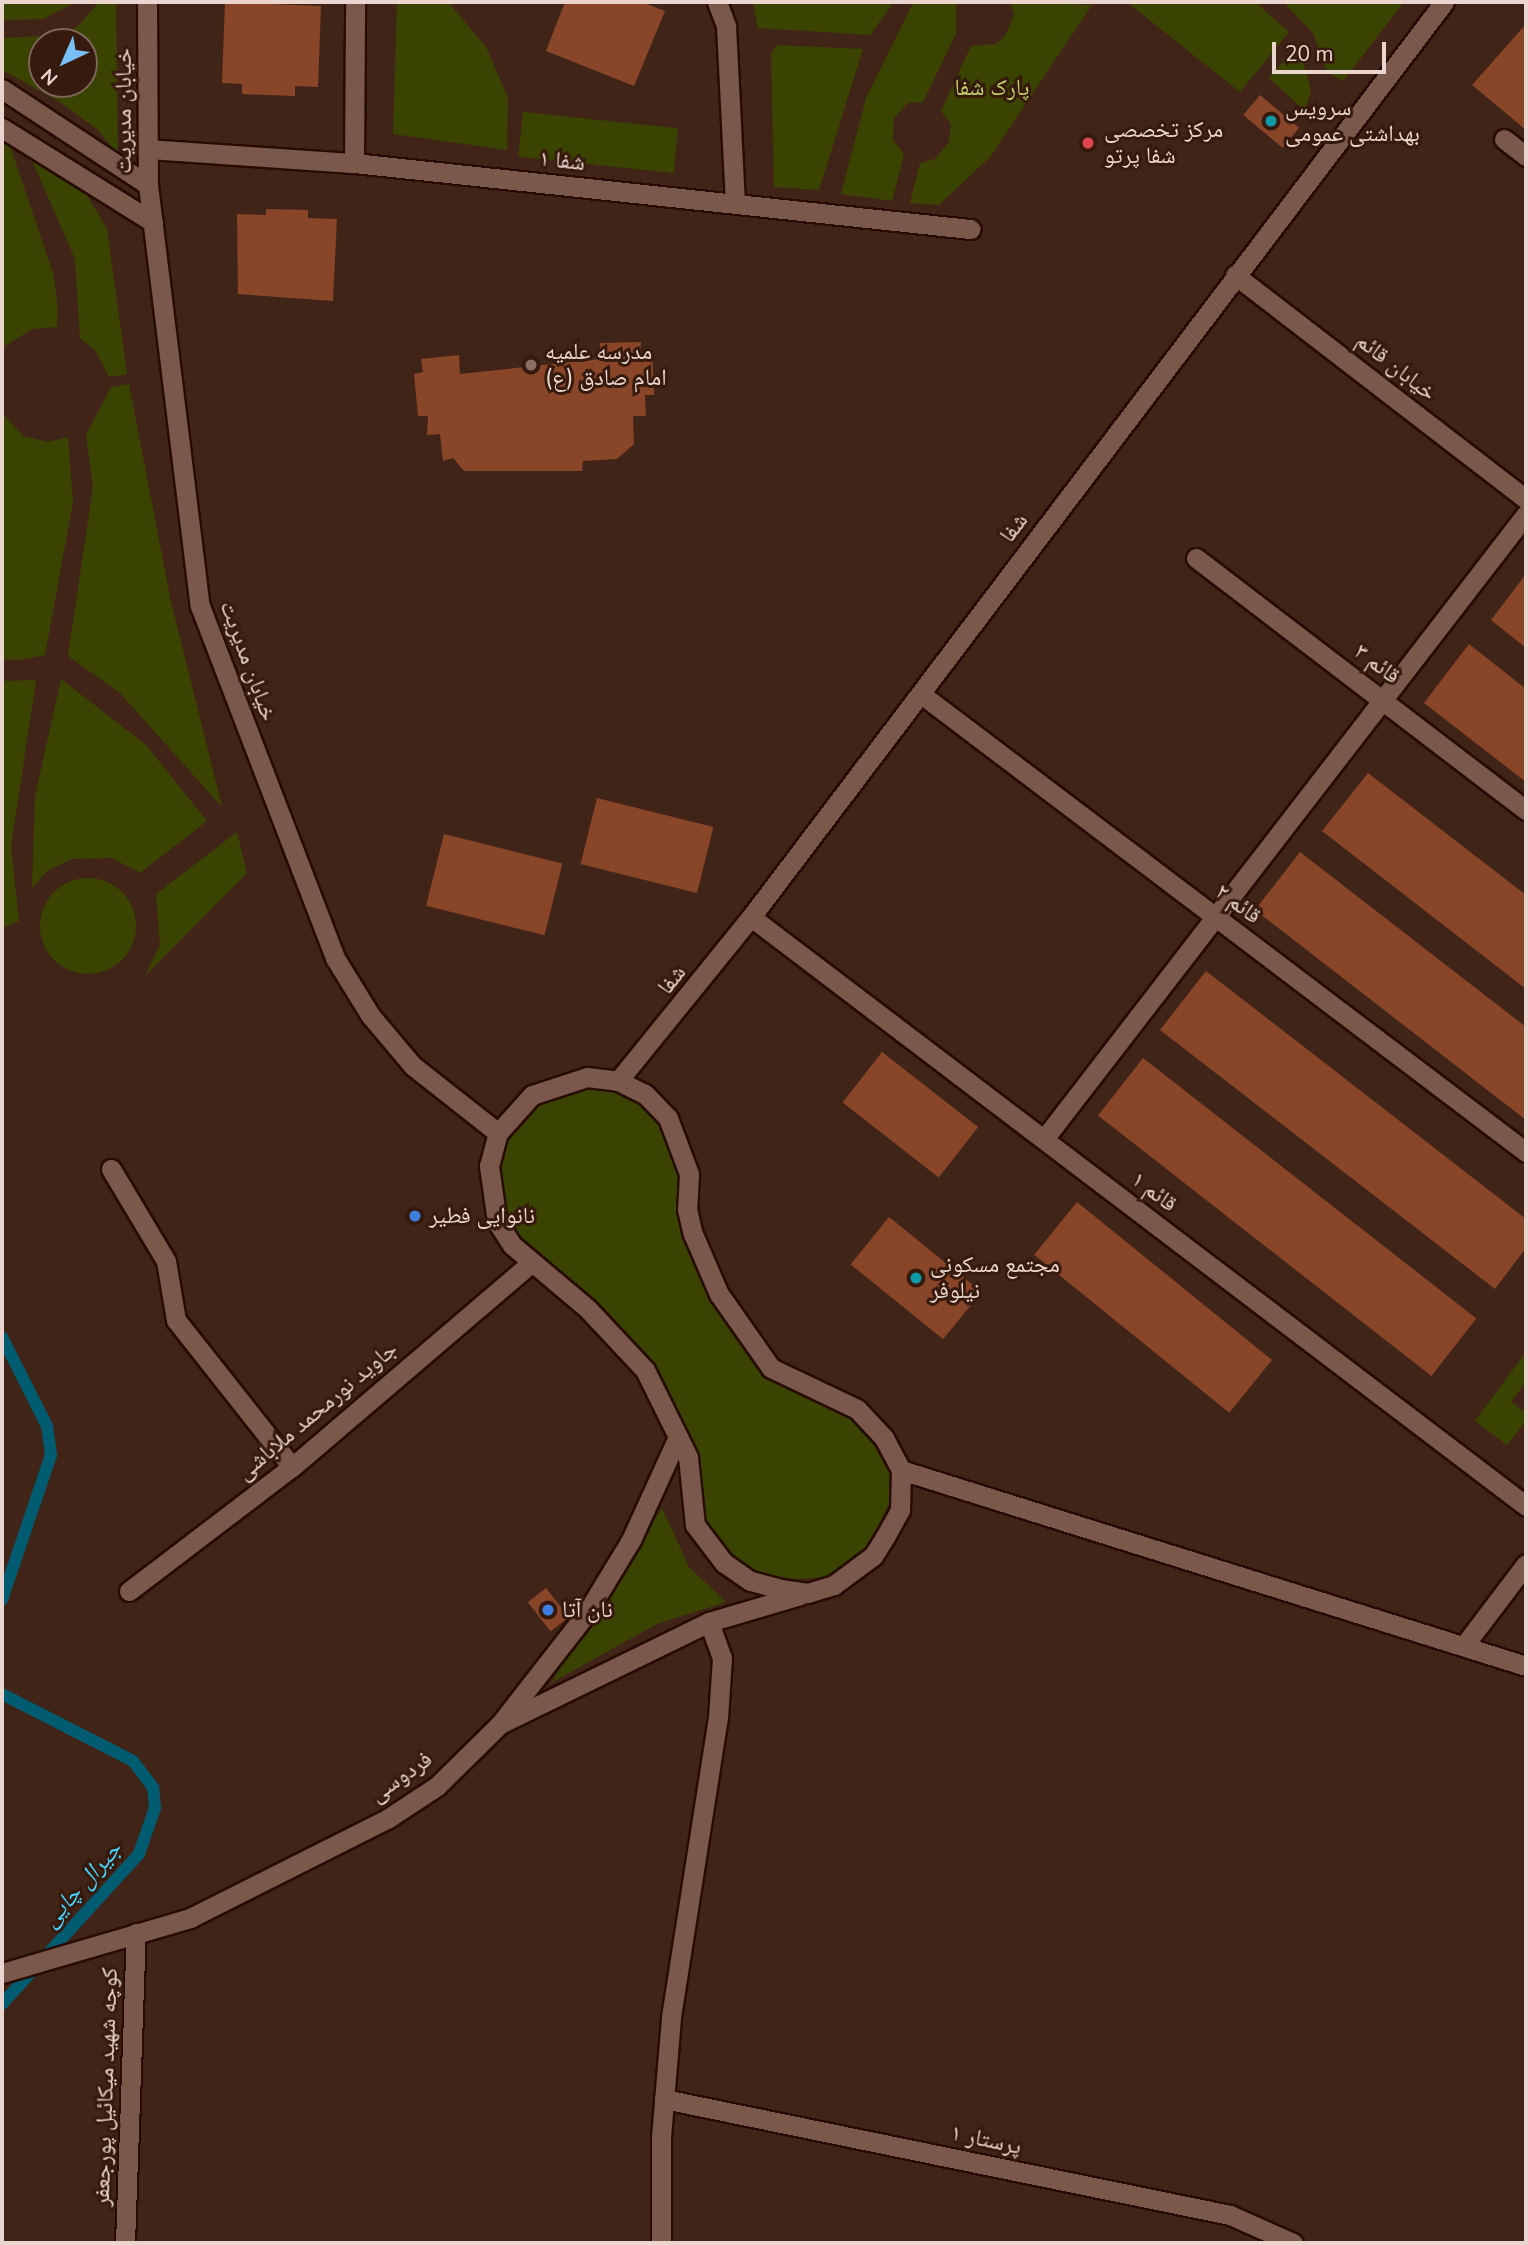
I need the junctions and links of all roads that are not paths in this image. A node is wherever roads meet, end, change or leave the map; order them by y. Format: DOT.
graph roads {
  1 [pos="147,2"];
  2 [pos="355,2"];
  3 [pos="717,2"];
  4 [pos="1444,2"];
  5 [pos="2,89"];
  6 [pos="2,128"];
  7 [pos="1504,139"];
  8 [pos="149,149"];
  9 [pos="1526,156"];
  10 [pos="354,163"];
  11 [pos="148,185"];
  12 [pos="735,204"];
  13 [pos="153,222"];
  14 [pos="971,229"];
  15 [pos="1236,275"];
  16 [pos="1526,499"];
  17 [pos="1526,514"];
  18 [pos="1196,558"];
  19 [pos="921,694"];
  20 [pos="1380,697"];
  21 [pos="1526,810"];
  22 [pos="1214,916"];
  23 [pos="751,917"];
  24 [pos="618,1081"];
  25 [pos="498,1133"];
  26 [pos="1044,1139"];
  27 [pos="1526,1152"];
  28 [pos="111,1170"];
  29 [pos="531,1263"];
  30 [pos="678,1437"];
  31 [pos="292,1466"];
  32 [pos="901,1470"];
  33 [pos="1526,1506"];
  34 [pos="1526,1564"];
  35 [pos="129,1591"];
  36 [pos="807,1593"];
  37 [pos="709,1622"];
  38 [pos="1466,1643"];
  39 [pos="1526,1666"];
  40 [pos="500,1724"];
  41 [pos="136,1933"];
  42 [pos="2,1973"];
  43 [pos="664,2099"];
  44 [pos="125,2243"];
  45 [pos="661,2243"];
  46 [pos="1293,2243"];
  1 -- 8 [label="street, خیابان مدیریت"];
  2 -- 10 [label="street"];
  3 -- 12 [label="street"];
  4 -- 15 [label="street, شفا"];
  5 -- 11 [label="street"];
  6 -- 13 [label="street"];
  7 -- 9 [label="street"];
  8 -- 10 [label="street, شفا ۱"];
  8 -- 11 [label="street, خیابان مدیریت"];
  10 -- 12 [label="street, شفا ۱"];
  11 -- 13 [label="street, خیابان مدیریت"];
  12 -- 14 [label="street, شفا ۱"];
  13 -- 25 [label="street, خیابان مدیریت"];
  15 -- 16 [label="street, خیابان قائم"];
  15 -- 19 [label="street, شفا"];
  17 -- 20 [label="street"];
  18 -- 20 [label="street, قائم ۳"];
  19 -- 22 [label="street, قائم ۲"];
  19 -- 23 [label="street, شفا"];
  20 -- 21 [label="street, قائم ۳"];
  20 -- 22 [label="street"];
  22 -- 26 [label="street"];
  22 -- 27 [label="street, قائم ۲"];
  23 -- 24 [label="street, شفا"];
  23 -- 26 [label="street, قائم ۱"];
  24 -- 25 [label="street"];
  24 -- 32 [label="street"];
  25 -- 29 [label="street"];
  26 -- 33 [label="street, قائم ۱"];
  28 -- 31 [label="street"];
  29 -- 30 [label="street"];
  29 -- 31 [label="street, جاوید نورمحمد ملاباشی"];
  30 -- 36 [label="street"];
  30 -- 40 [label="street, فردوسی"];
  31 -- 35 [label="street, جاوید نورمحمد ملاباشی"];
  32 -- 36 [label="street"];
  32 -- 38 [label="street"];
  34 -- 38 [label="street"];
  36 -- 37 [label="street"];
  37 -- 40 [label="street"];
  37 -- 43 [label="street"];
  38 -- 39 [label="street"];
  40 -- 41 [label="street, فردوسی"];
  41 -- 42 [label="street, فردوسی"];
  41 -- 44 [label="street, کوچه شهید میکائیل پورجعفر"];
  43 -- 45 [label="street"];
  43 -- 46 [label="street, پرستار ۱"];
}
